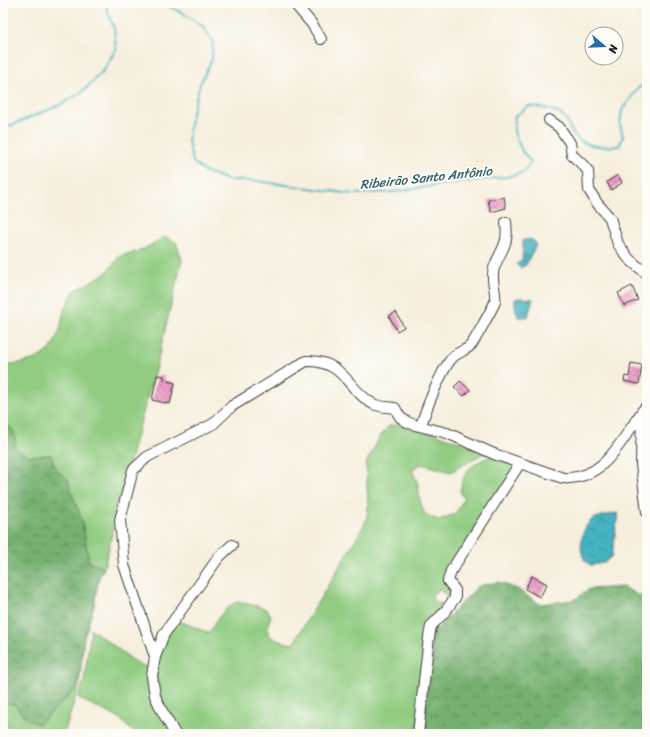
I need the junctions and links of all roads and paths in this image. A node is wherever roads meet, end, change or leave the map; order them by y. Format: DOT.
graph roads {
  1 [pos="294,3"];
  2 [pos="321,39"];
  3 [pos="548,120"];
  4 [pos="506,222"];
  5 [pos="647,274"];
  6 [pos="645,408"];
  7 [pos="421,426"];
  8 [pos="520,463"];
  9 [pos="647,512"];
  10 [pos="232,544"];
  11 [pos="155,657"];
  12 [pos="175,734"];
  13 [pos="418,734"];
  1 -- 2 [label="street"];
  3 -- 5 [label="street"];
  4 -- 7 [label="street"];
  6 -- 8 [label="street"];
  6 -- 9 [label="street"];
  7 -- 8 [label="street"];
  7 -- 11 [label="street"];
  8 -- 13 [label="street"];
  10 -- 11 [label="street"];
  11 -- 12 [label="street"];
}
